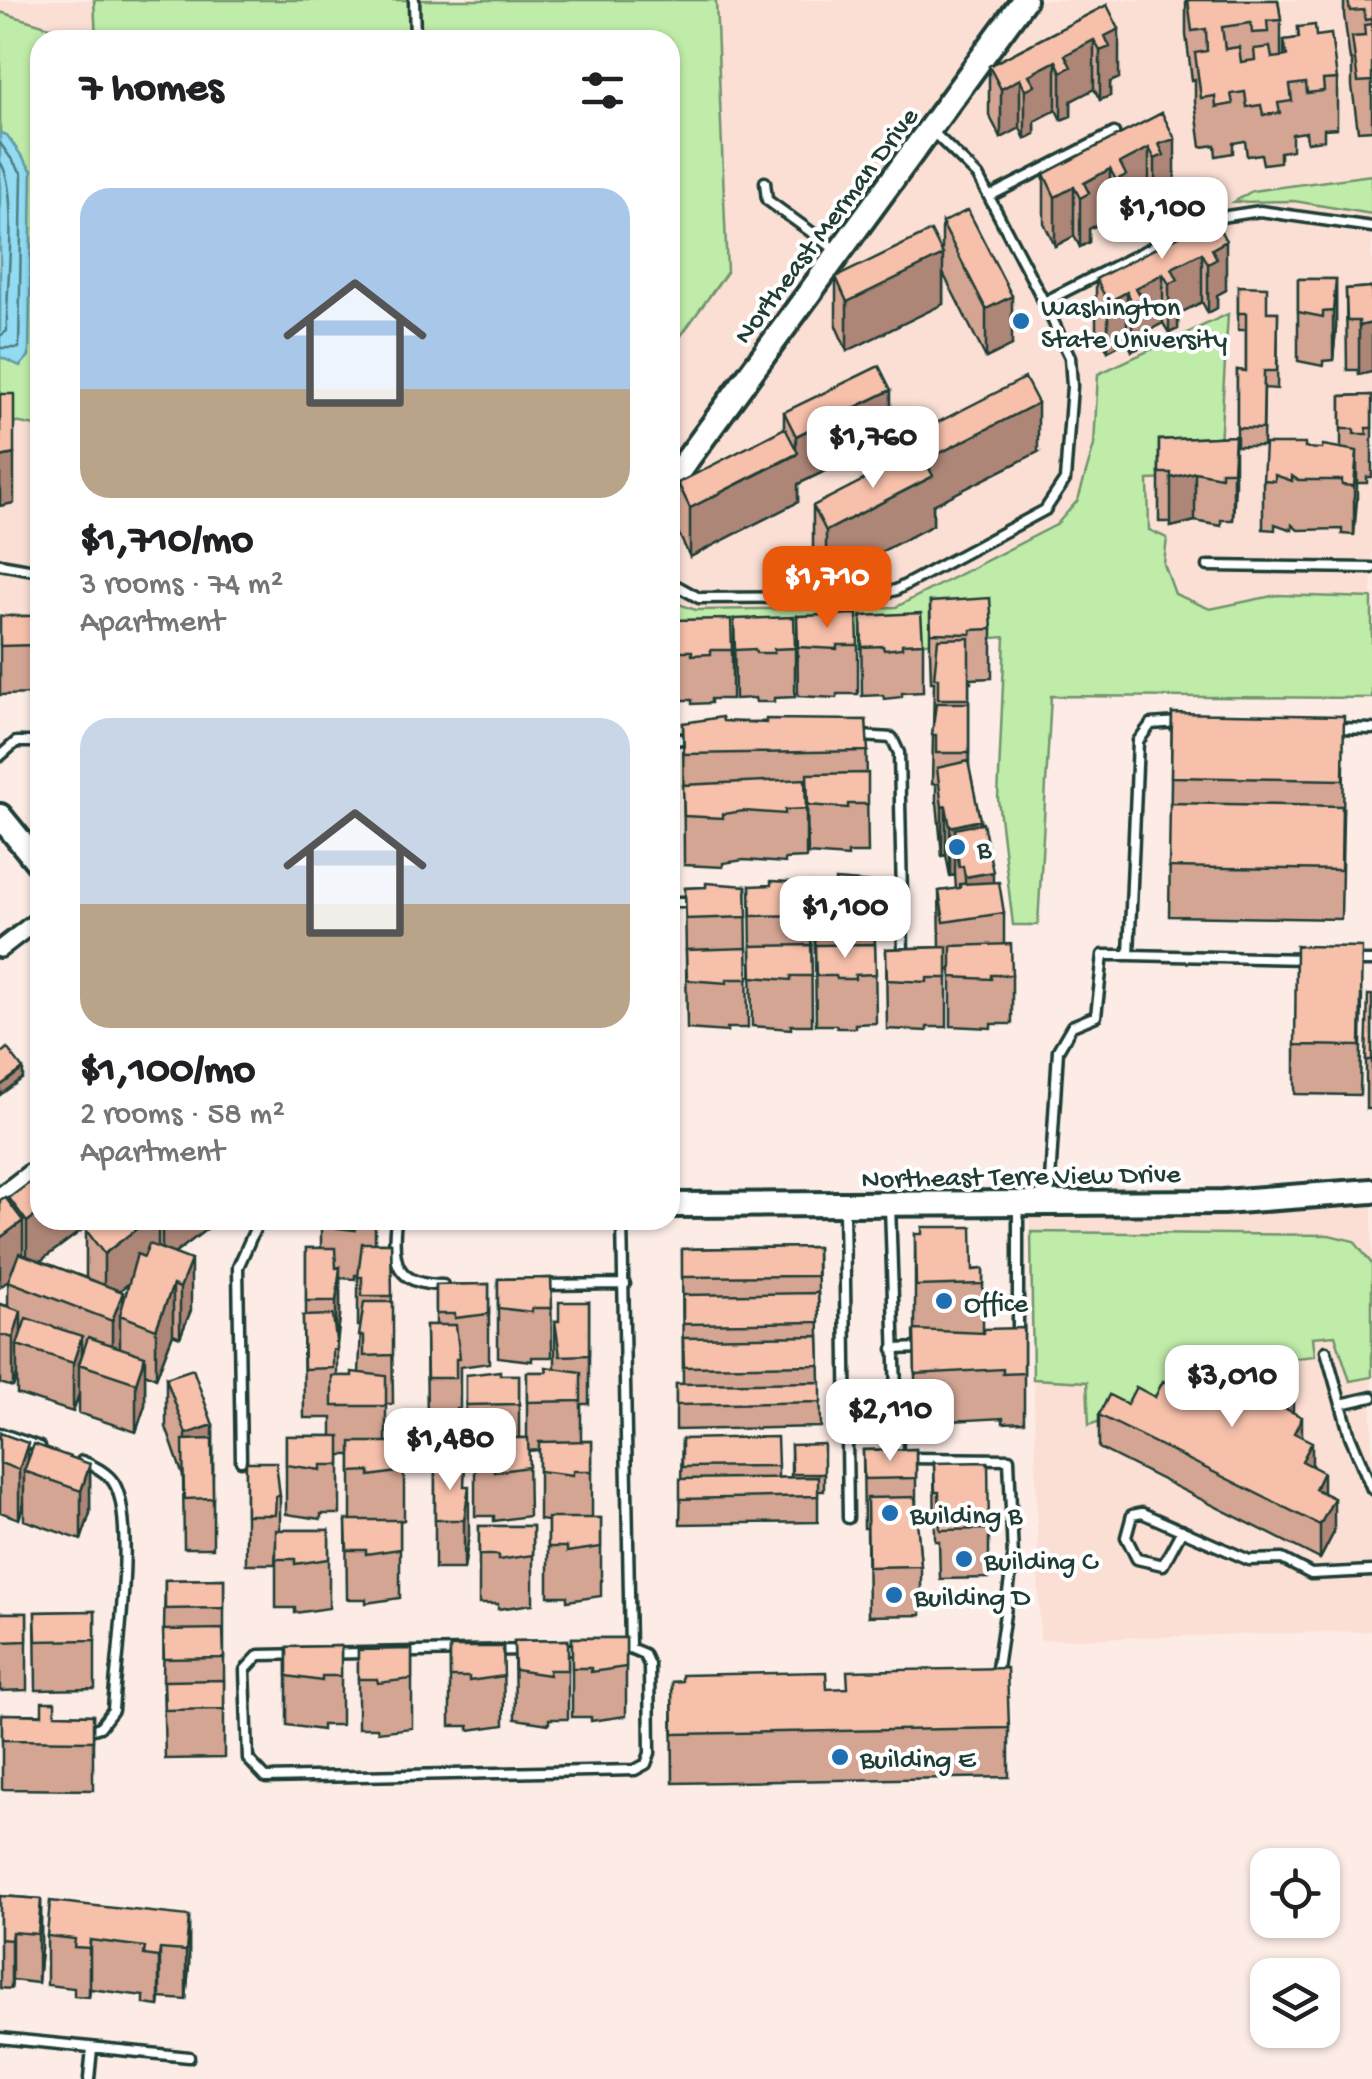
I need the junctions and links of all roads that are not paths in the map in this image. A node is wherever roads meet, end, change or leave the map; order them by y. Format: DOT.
graph roads {
  1 [pos="414,0"];
  2 [pos="1024,0"];
  3 [pos="414,30"];
  4 [pos="931,130"];
  5 [pos="1114,133"];
  6 [pos="766,182"];
  7 [pos="990,196"];
  8 [pos="1372,227"];
  9 [pos="839,252"];
  10 [pos="1044,302"];
  11 [pos="680,469"];
  12 [pos="0,564"];
  13 [pos="1208,566"];
  14 [pos="1372,568"];
  15 [pos="30,569"];
  16 [pos="680,587"];
  17 [pos="1196,723"];
  18 [pos="1320,727"];
  19 [pos="1372,729"];
  20 [pos="848,736"];
  21 [pos="698,737"];
  22 [pos="680,740"];
  23 [pos="30,742"];
  24 [pos="0,756"];
  25 [pos="0,816"];
  26 [pos="30,853"];
  27 [pos="902,898"];
  28 [pos="844,899"];
  29 [pos="680,902"];
  30 [pos="708,902"];
  31 [pos="30,926"];
  32 [pos="0,949"];
  33 [pos="1129,955"];
  34 [pos="1317,960"];
  35 [pos="1336,960"];
  36 [pos="1372,961"];
  37 [pos="903,966"];
  38 [pos="30,1173"];
  39 [pos="1372,1192"];
  40 [pos="0,1196"];
  41 [pos="1049,1203"];
  42 [pos="1018,1204"];
  43 [pos="680,1205"];
  44 [pos="844,1206"];
  45 [pos="890,1206"];
  46 [pos="255,1230"];
  47 [pos="396,1230"];
  48 [pos="622,1230"];
  49 [pos="534,1284"];
  50 [pos="625,1284"];
  51 [pos="460,1285"];
  52 [pos="1009,1342"];
  53 [pos="933,1348"];
  54 [pos="893,1349"];
  55 [pos="1326,1351"];
  56 [pos="1372,1397"];
  57 [pos="1341,1404"];
  58 [pos="0,1433"];
  59 [pos="56,1452"];
  60 [pos="74,1459"];
  61 [pos="241,1462"];
  62 [pos="1372,1490"];
  63 [pos="848,1518"];
  64 [pos="1182,1530"];
  65 [pos="1372,1571"];
  66 [pos="630,1648"];
  67 [pos="994,1686"];
  68 [pos="64,1734"];
  69 [pos="0,2038"];
  70 [pos="92,2048"];
  71 [pos="189,2058"];
  72 [pos="88,2079"];
  1 -- 3 [label="lane"];
  2 -- 4 [label="main road, Northeast Merman Drive"];
  4 -- 7 [label="lane"];
  4 -- 9 [label="main road, Northeast Merman Drive"];
  5 -- 7 [label="lane"];
  6 -- 9 [label="lane"];
  7 -- 10 [label="lane"];
  8 -- 10 [label="lane"];
  9 -- 11 [label="main road, Northeast Merman Drive"];
  10 -- 16 [label="lane"];
  12 -- 15 [label="lane"];
  13 -- 14 [label="lane"];
  17 -- 33 [label="lane"];
  18 -- 19 [label="lane"];
  20 -- 27 [label="lane"];
  21 -- 22 [label="lane"];
  23 -- 24 [label="lane"];
  25 -- 26 [label="main road"];
  27 -- 28 [label="lane"];
  27 -- 37 [label="lane"];
  29 -- 30 [label="lane"];
  31 -- 32 [label="street"];
  33 -- 34 [label="lane"];
  33 -- 41 [label="lane"];
  35 -- 36 [label="lane"];
  38 -- 40 [label="street"];
  39 -- 41 [label="main road, Northeast Terre View Drive"];
  41 -- 42 [label="main road, Northeast Terre View Drive"];
  42 -- 45 [label="main road, Northeast Terre View Drive"];
  42 -- 52 [label="lane"];
  43 -- 44 [label="main road, Northeast Terre View Drive"];
  44 -- 45 [label="main road, Northeast Terre View Drive"];
  44 -- 63 [label="lane"];
  45 -- 54 [label="lane"];
  46 -- 61 [label="lane"];
  47 -- 51 [label="lane"];
  48 -- 50 [label="lane"];
  49 -- 50 [label="lane"];
  50 -- 66 [label="lane"];
  53 -- 54 [label="lane"];
  54 -- 67 [label="lane"];
  55 -- 57 [label="lane"];
  56 -- 57 [label="lane"];
  57 -- 62 [label="lane"];
  58 -- 59 [label="lane"];
  60 -- 68 [label="lane"];
  64 -- 64 [label="lane"];
  64 -- 65 [label="lane"];
  66 -- 66 [label="lane"];
  69 -- 70 [label="lane"];
  70 -- 71 [label="lane"];
  70 -- 72 [label="lane"];
}
